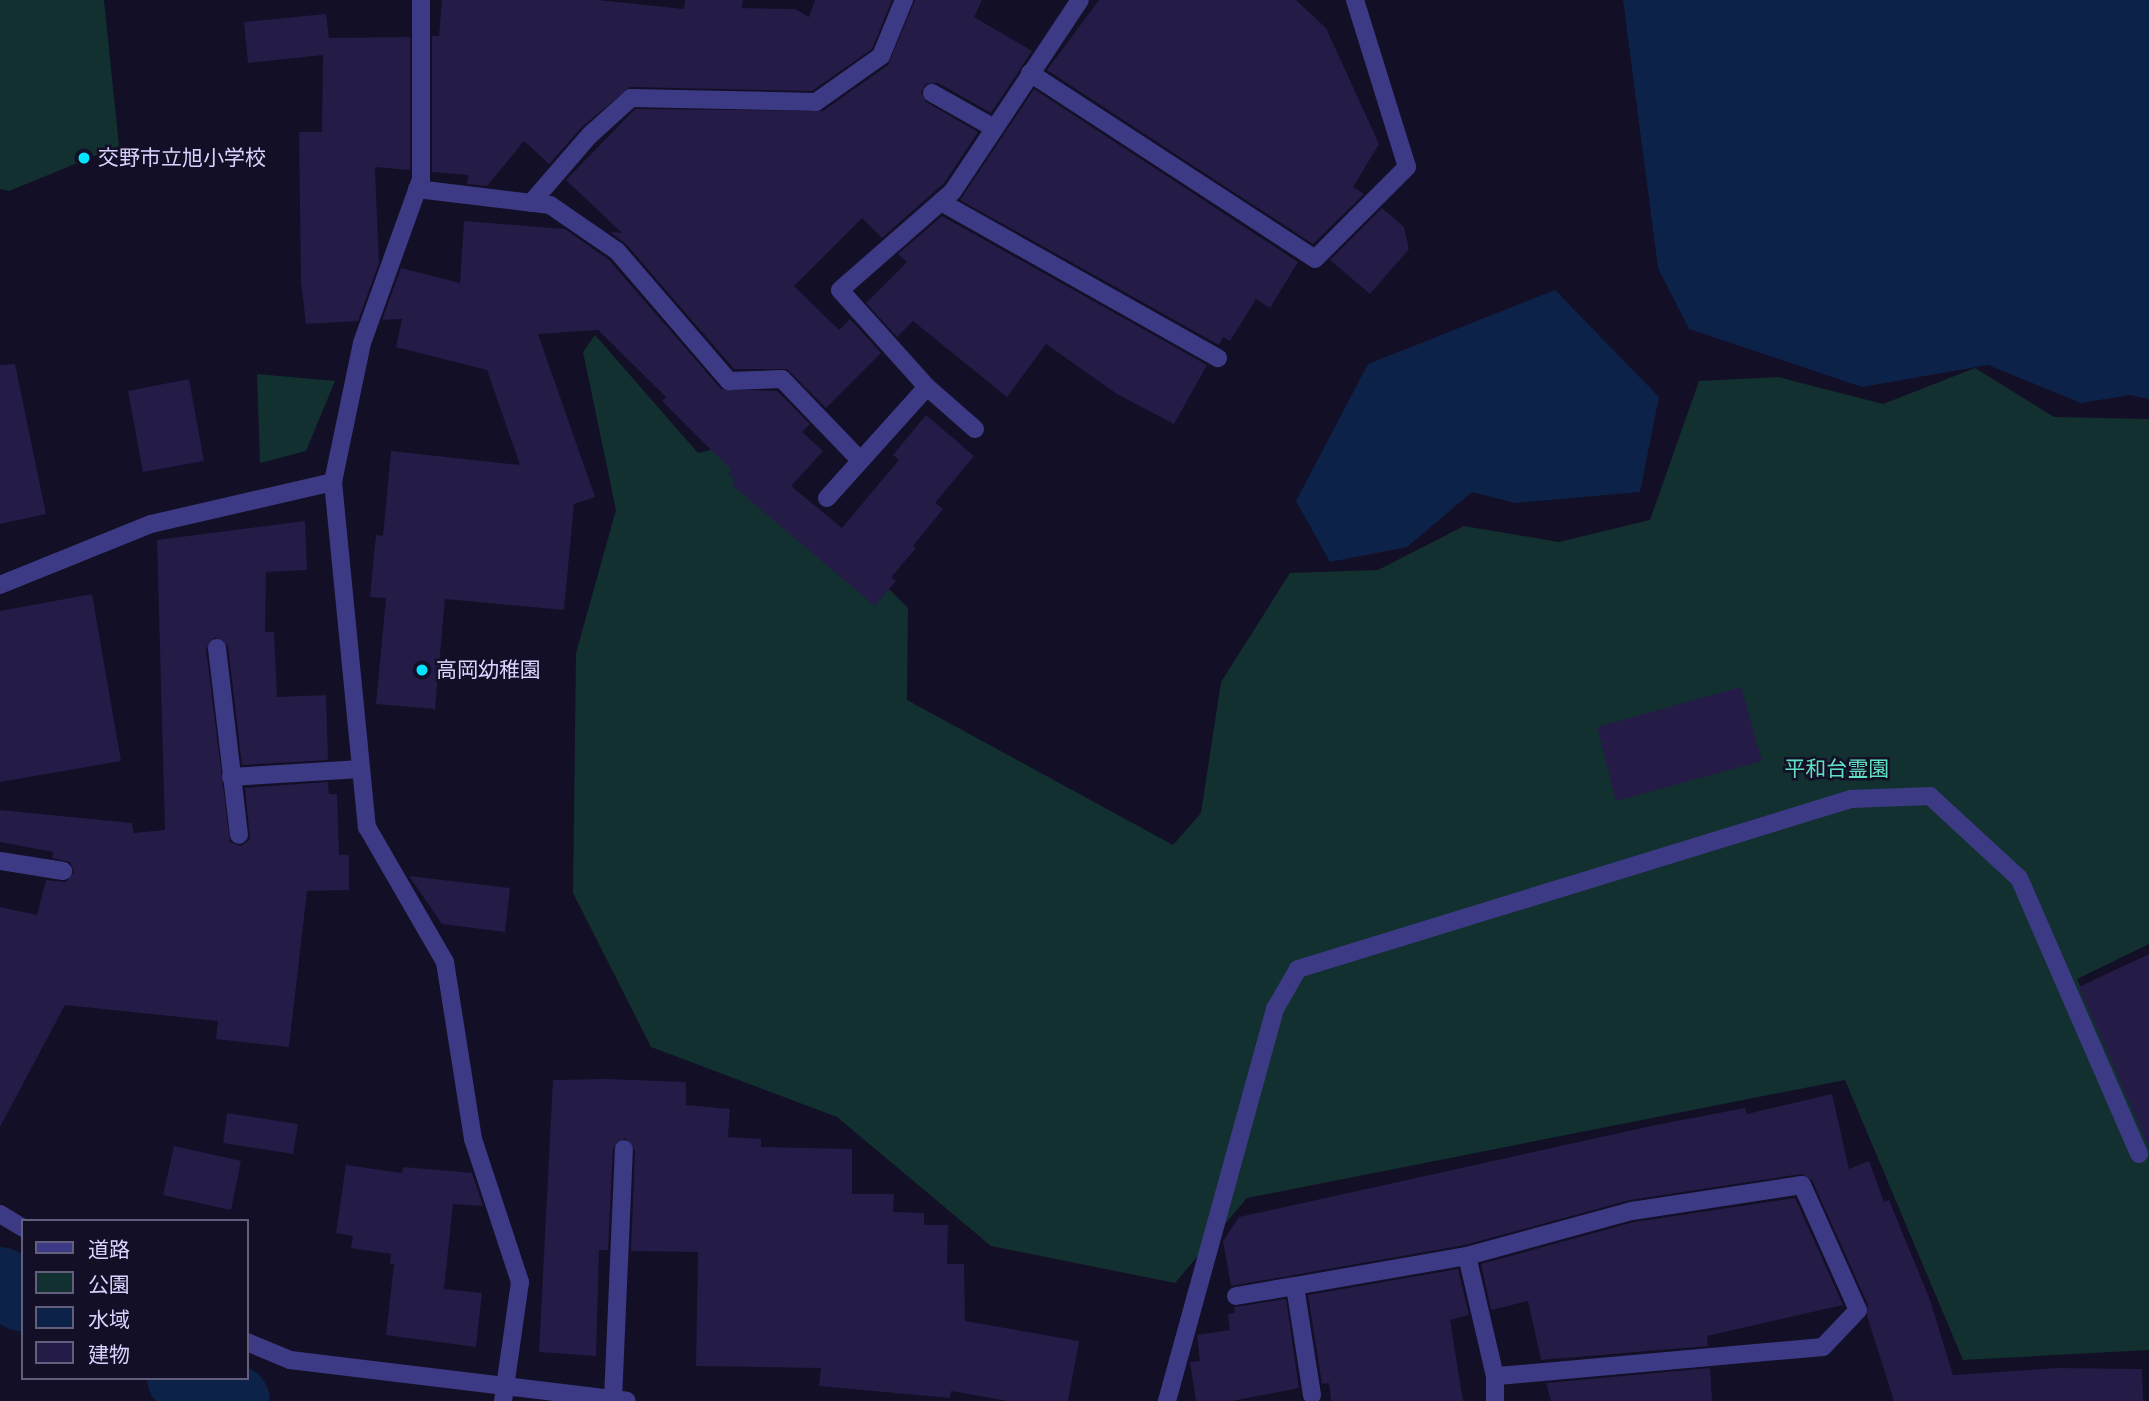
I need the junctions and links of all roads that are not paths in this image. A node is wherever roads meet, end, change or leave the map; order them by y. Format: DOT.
graph roads {
  1 [pos="421,0"];
  2 [pos="904,0"];
  3 [pos="1080,0"];
  4 [pos="1355,0"];
  5 [pos="1030,72"];
  6 [pos="932,93"];
  7 [pos="994,128"];
  8 [pos="417,190"];
  9 [pos="941,202"];
  10 [pos="531,203"];
  11 [pos="1218,358"];
  12 [pos="927,387"];
  13 [pos="975,429"];
  14 [pos="859,459"];
  15 [pos="333,482"];
  16 [pos="827,498"];
  17 [pos="0,585"];
  18 [pos="217,648"];
  19 [pos="361,769"];
  20 [pos="231,777"];
  21 [pos="239,835"];
  22 [pos="0,862"];
  23 [pos="63,871"];
  24 [pos="624,1149"];
  25 [pos="2139,1154"];
  26 [pos="0,1214"];
  27 [pos="21,1227"];
  28 [pos="1467,1256"];
  29 [pos="1295,1286"];
  30 [pos="1236,1296"];
  31 [pos="248,1342"];
  32 [pos="1495,1376"];
  33 [pos="504,1394"];
  34 [pos="1312,1395"];
  35 [pos="620,1400"];
  36 [pos="1167,1401"];
  37 [pos="1495,1401"];
  1 -- 8 [label="street"];
  2 -- 10 [label="street"];
  3 -- 5 [label="street"];
  4 -- 5 [label="street"];
  5 -- 7 [label="street"];
  6 -- 7 [label="street"];
  7 -- 9 [label="street"];
  8 -- 10 [label="street"];
  8 -- 15 [label="street"];
  9 -- 11 [label="street"];
  9 -- 12 [label="street"];
  10 -- 14 [label="street"];
  12 -- 13 [label="street"];
  12 -- 14 [label="street"];
  14 -- 16 [label="street"];
  15 -- 17 [label="street"];
  15 -- 19 [label="street"];
  18 -- 20 [label="street"];
  19 -- 20 [label="street"];
  19 -- 33 [label="street"];
  20 -- 21 [label="street"];
  22 -- 23 [label="street"];
  24 -- 35 [label="street"];
  25 -- 36 [label="street"];
  26 -- 27 [label="street"];
  28 -- 29 [label="street"];
  28 -- 32 [label="street"];
  28 -- 32 [label="street"];
  29 -- 30 [label="street"];
  29 -- 34 [label="street"];
  31 -- 33 [label="street"];
  32 -- 37 [label="street"];
  33 -- 35 [label="street"];
}
